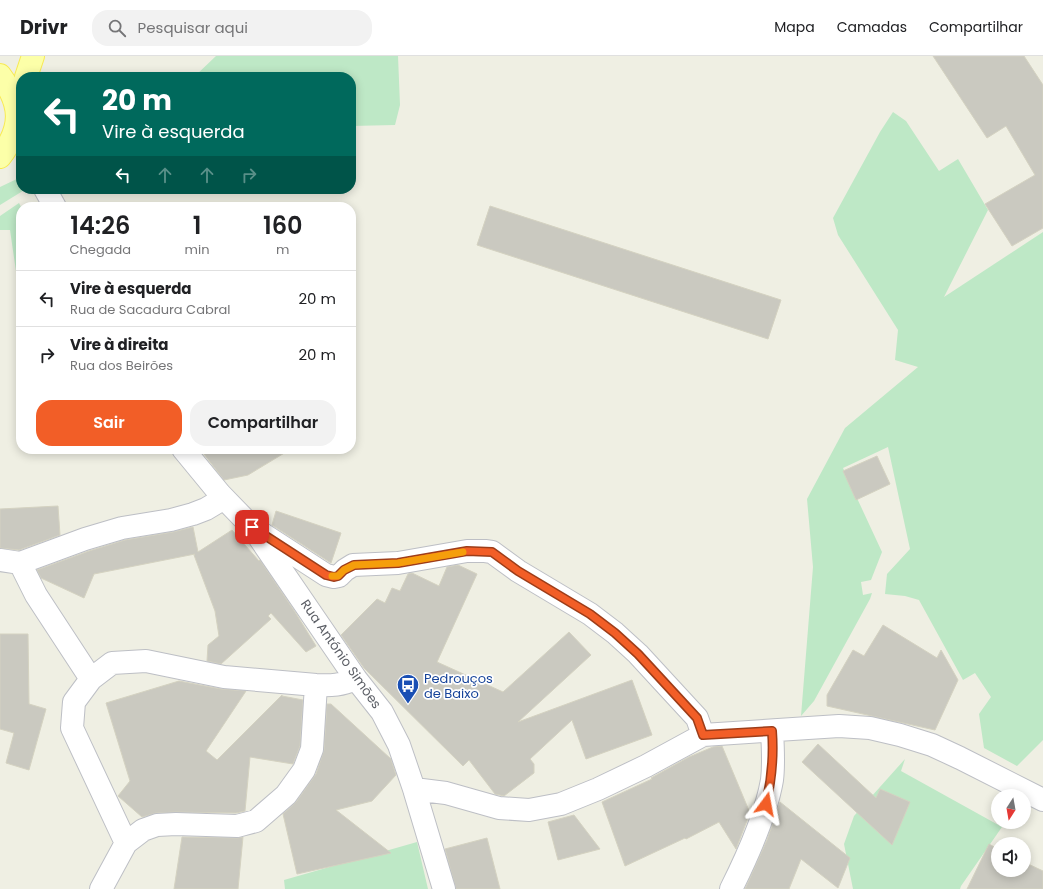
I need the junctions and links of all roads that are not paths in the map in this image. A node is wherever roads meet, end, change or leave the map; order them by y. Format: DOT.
graph roads {
  1 [pos="33,56"];
  2 [pos="28,72"];
  3 [pos="0,75"];
  4 [pos="16,97"];
  5 [pos="16,139"];
  6 [pos="0,157"];
  7 [pos="187,454"];
  8 [pos="220,494"];
  9 [pos="252,527"];
  10 [pos="10,561"];
  11 [pos="91,679"];
  12 [pos="356,679"];
  13 [pos="316,685"];
  14 [pos="772,731"];
  15 [pos="703,735"];
  16 [pos="414,789"];
  17 [pos="1043,800"];
  18 [pos="126,843"];
  19 [pos="101,889"];
  20 [pos="444,889"];
  21 [pos="731,889"];
  1 -- 2 [label="main road"];
  3 -- 4 [label="main road"];
  5 -- 6 [label="main road"];
  7 -- 8 [label="street, Rua António Simões"];
  8 -- 9 [label="street, Rua António Simões"];
  8 -- 10 [label="street"];
  9 -- 12 [label="street, Rua António Simões"];
  9 -- 15 [label="street"];
  10 -- 11 [label="street"];
  11 -- 13 [label="street"];
  11 -- 18 [label="street"];
  12 -- 13 [label="street"];
  12 -- 16 [label="street, Rua António Simões"];
  13 -- 18 [label="street"];
  14 -- 15 [label="street"];
  14 -- 17 [label="street"];
  14 -- 21 [label="street"];
  15 -- 16 [label="street"];
  16 -- 20 [label="street, Rua António Simões"];
  18 -- 19 [label="street"];
}
